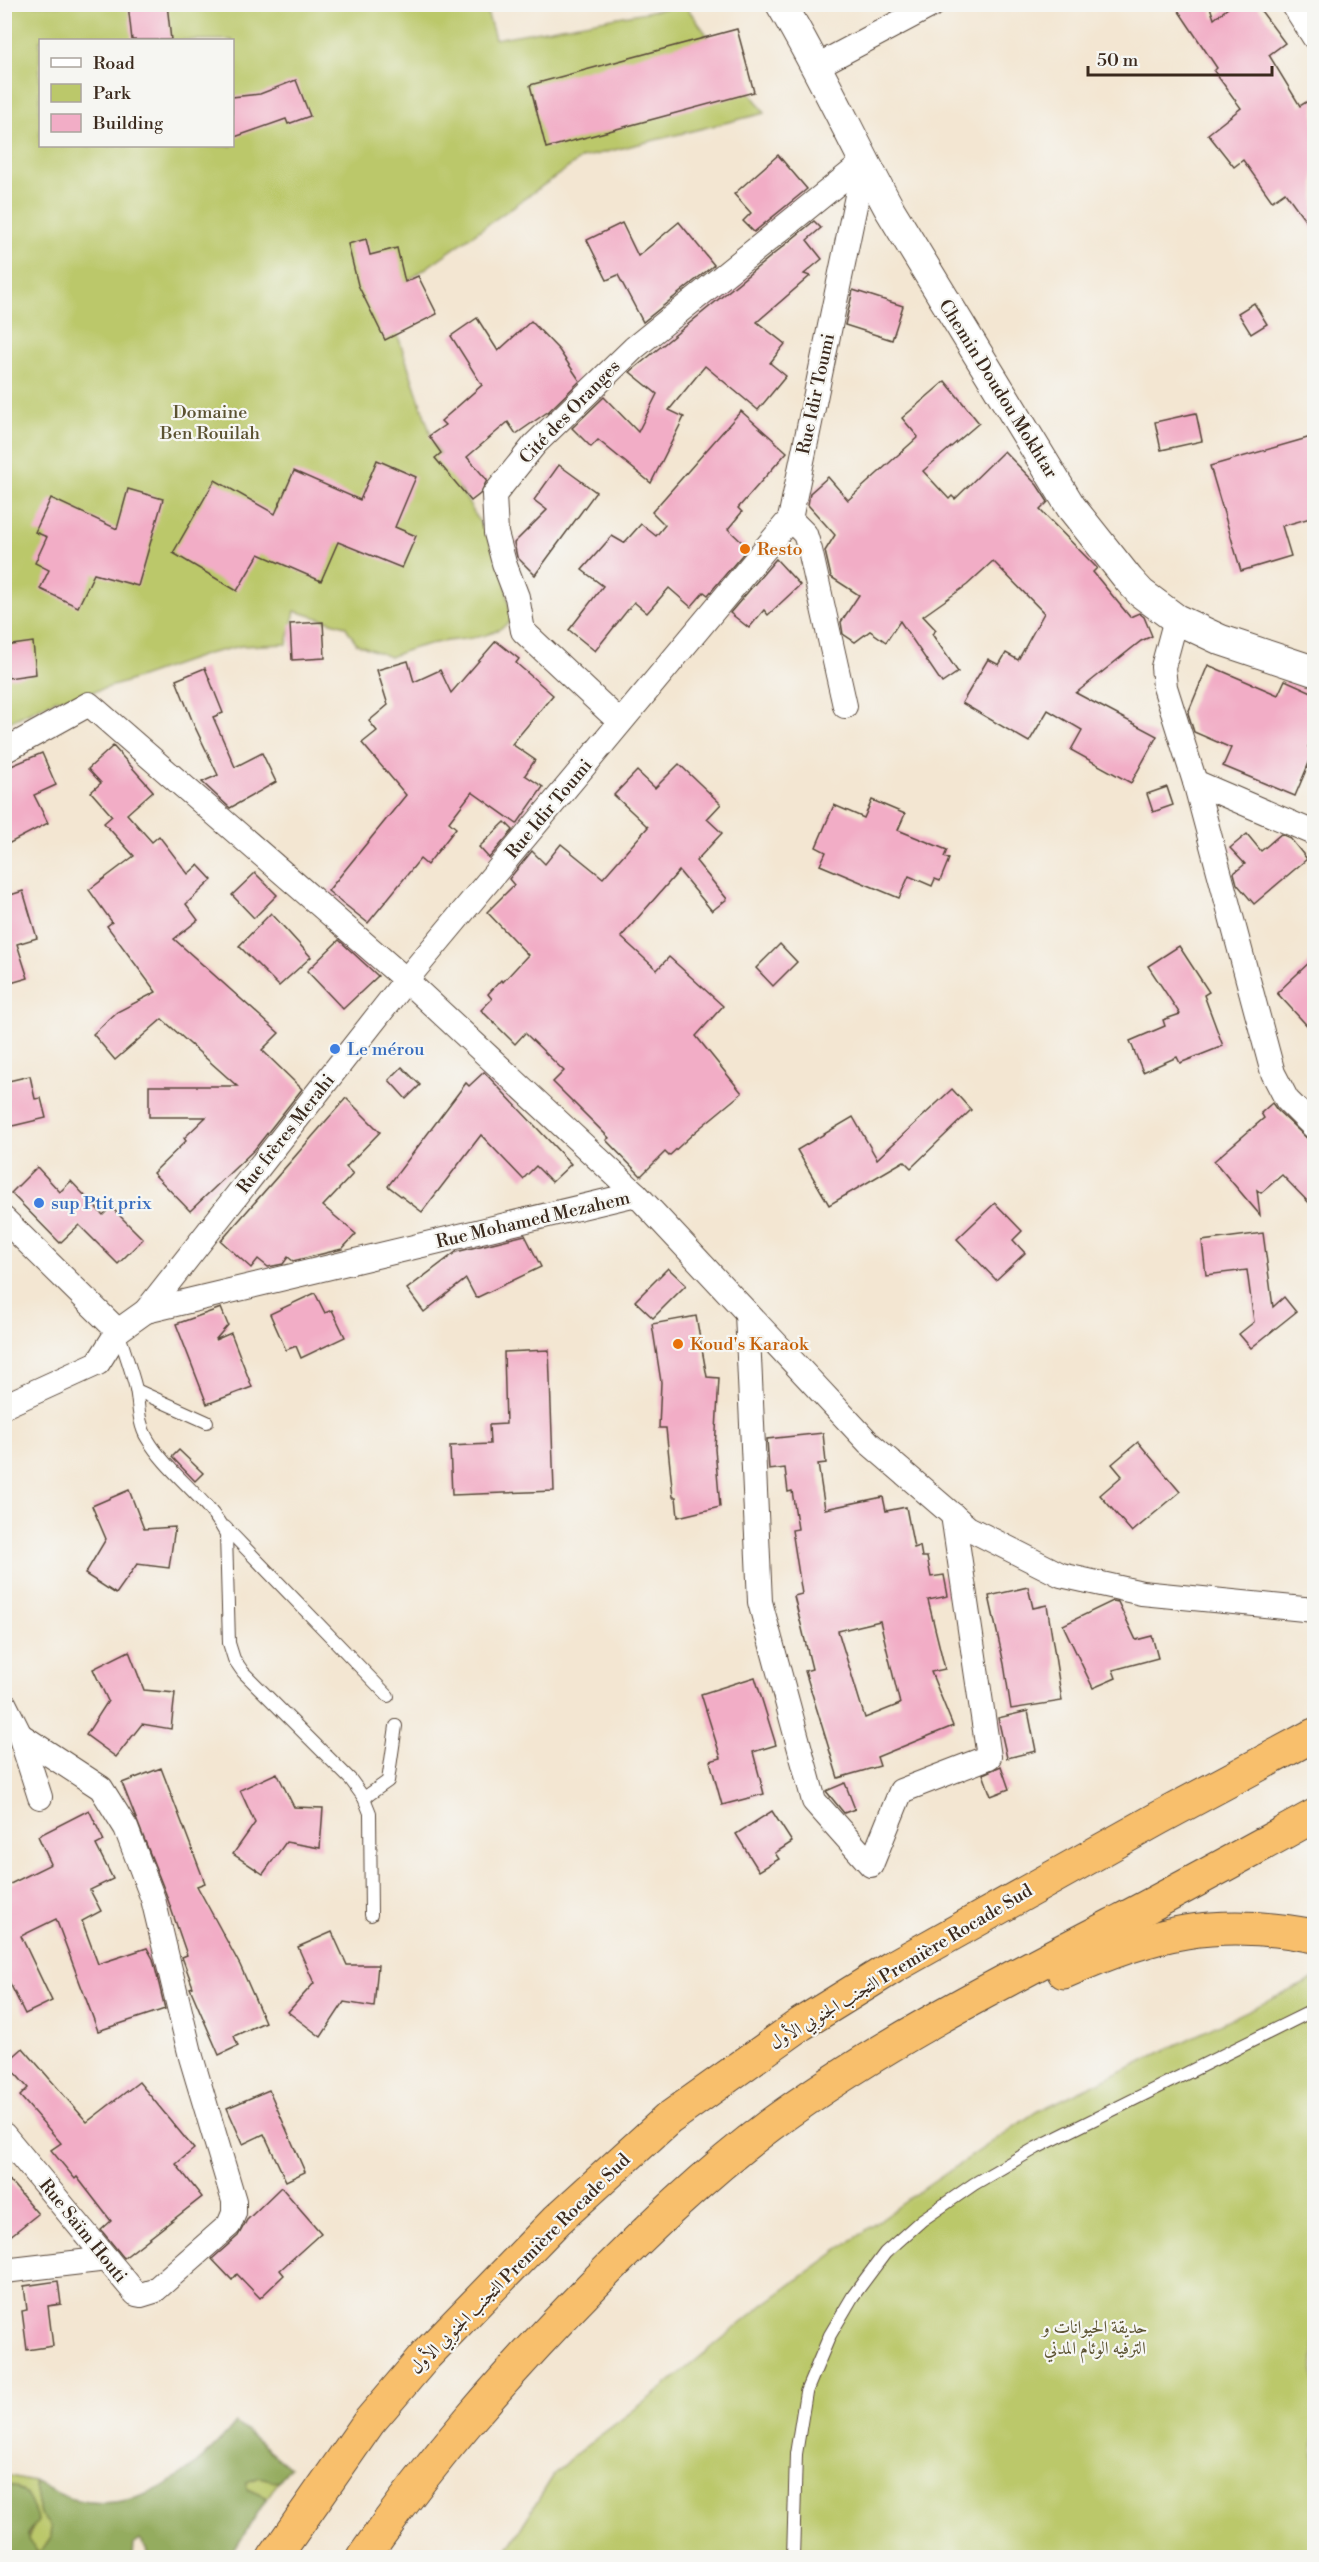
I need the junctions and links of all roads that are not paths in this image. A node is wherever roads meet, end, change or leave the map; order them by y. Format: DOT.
graph roads {
  1 [pos="782,4"];
  2 [pos="1293,4"];
  3 [pos="919,8"];
  4 [pos="1314,37"];
  5 [pos="817,66"];
  6 [pos="864,162"];
  7 [pos="790,519"];
  8 [pos="1176,619"];
  9 [pos="1314,671"];
  10 [pos="845,706"];
  11 [pos="620,722"];
  12 [pos="4,751"];
  13 [pos="1195,782"];
  14 [pos="1314,833"];
  15 [pos="406,980"];
  16 [pos="1314,1127"];
  17 [pos="636,1194"];
  18 [pos="4,1219"];
  19 [pos="146,1311"];
  20 [pos="747,1312"];
  21 [pos="118,1331"];
  22 [pos="136,1390"];
  23 [pos="4,1406"];
  24 [pos="207,1422"];
  25 [pos="953,1515"];
  26 [pos="220,1522"];
  27 [pos="1314,1610"];
  28 [pos="388,1696"];
  29 [pos="4,1703"];
  30 [pos="396,1726"];
  31 [pos="20,1735"];
  32 [pos="1314,1735"];
  33 [pos="40,1797"];
  34 [pos="364,1798"];
  35 [pos="1314,1816"];
  36 [pos="371,1915"];
  37 [pos="1314,1936"];
  38 [pos="1314,2010"];
  39 [pos="876,2056"];
  40 [pos="4,2135"];
  41 [pos="107,2259"];
  42 [pos="4,2271"];
  43 [pos="274,2558"];
  44 [pos="363,2558"];
  45 [pos="793,2558"];
  1 -- 5 [label="street, Chemin Doudou Mokhtar"];
  2 -- 4 [label="street"];
  3 -- 5 [label="street"];
  5 -- 6 [label="street, Chemin Doudou Mokhtar"];
  6 -- 7 [label="street, Rue Idir Toumi"];
  6 -- 8 [label="street, Chemin Doudou Mokhtar"];
  6 -- 11 [label="street, Cité des Oranges"];
  7 -- 10 [label="street"];
  7 -- 11 [label="street, Rue Idir Toumi"];
  8 -- 9 [label="street, Chemin Doudou Mokhtar"];
  8 -- 13 [label="street"];
  11 -- 15 [label="street, Rue Idir Toumi"];
  12 -- 15 [label="street"];
  13 -- 14 [label="street"];
  13 -- 16 [label="street"];
  15 -- 17 [label="street"];
  15 -- 19 [label="street, Rue frères Merahi"];
  17 -- 19 [label="street, Rue Mohamed Mezahem"];
  17 -- 20 [label="street, Rue Mohamed Mezahem"];
  18 -- 21 [label="street"];
  19 -- 21 [label="street, Rue frères Merahi"];
  20 -- 25 [label="street, Rue Mohamed Mezahem"];
  20 -- 25 [label="street"];
  21 -- 22 [label="lane"];
  21 -- 23 [label="street, Rue frères Merahi"];
  22 -- 24 [label="lane"];
  22 -- 26 [label="lane"];
  25 -- 27 [label="street, Rue Mohamed Mezahem"];
  26 -- 28 [label="lane"];
  26 -- 34 [label="lane"];
  29 -- 31 [label="street"];
  30 -- 34 [label="lane"];
  31 -- 33 [label="street"];
  31 -- 41 [label="street, Rue Saïm Houti"];
  32 -- 43 [label="highway, التجنب الجنوبي الأول Première Rocade Sud"];
  34 -- 36 [label="lane"];
  35 -- 39 [label="highway"];
  37 -- 39 [label="highway"];
  38 -- 45 [label="lane"];
  39 -- 44 [label="highway"];
  40 -- 41 [label="street, Rue Saïm Houti"];
  41 -- 42 [label="street"];
}
